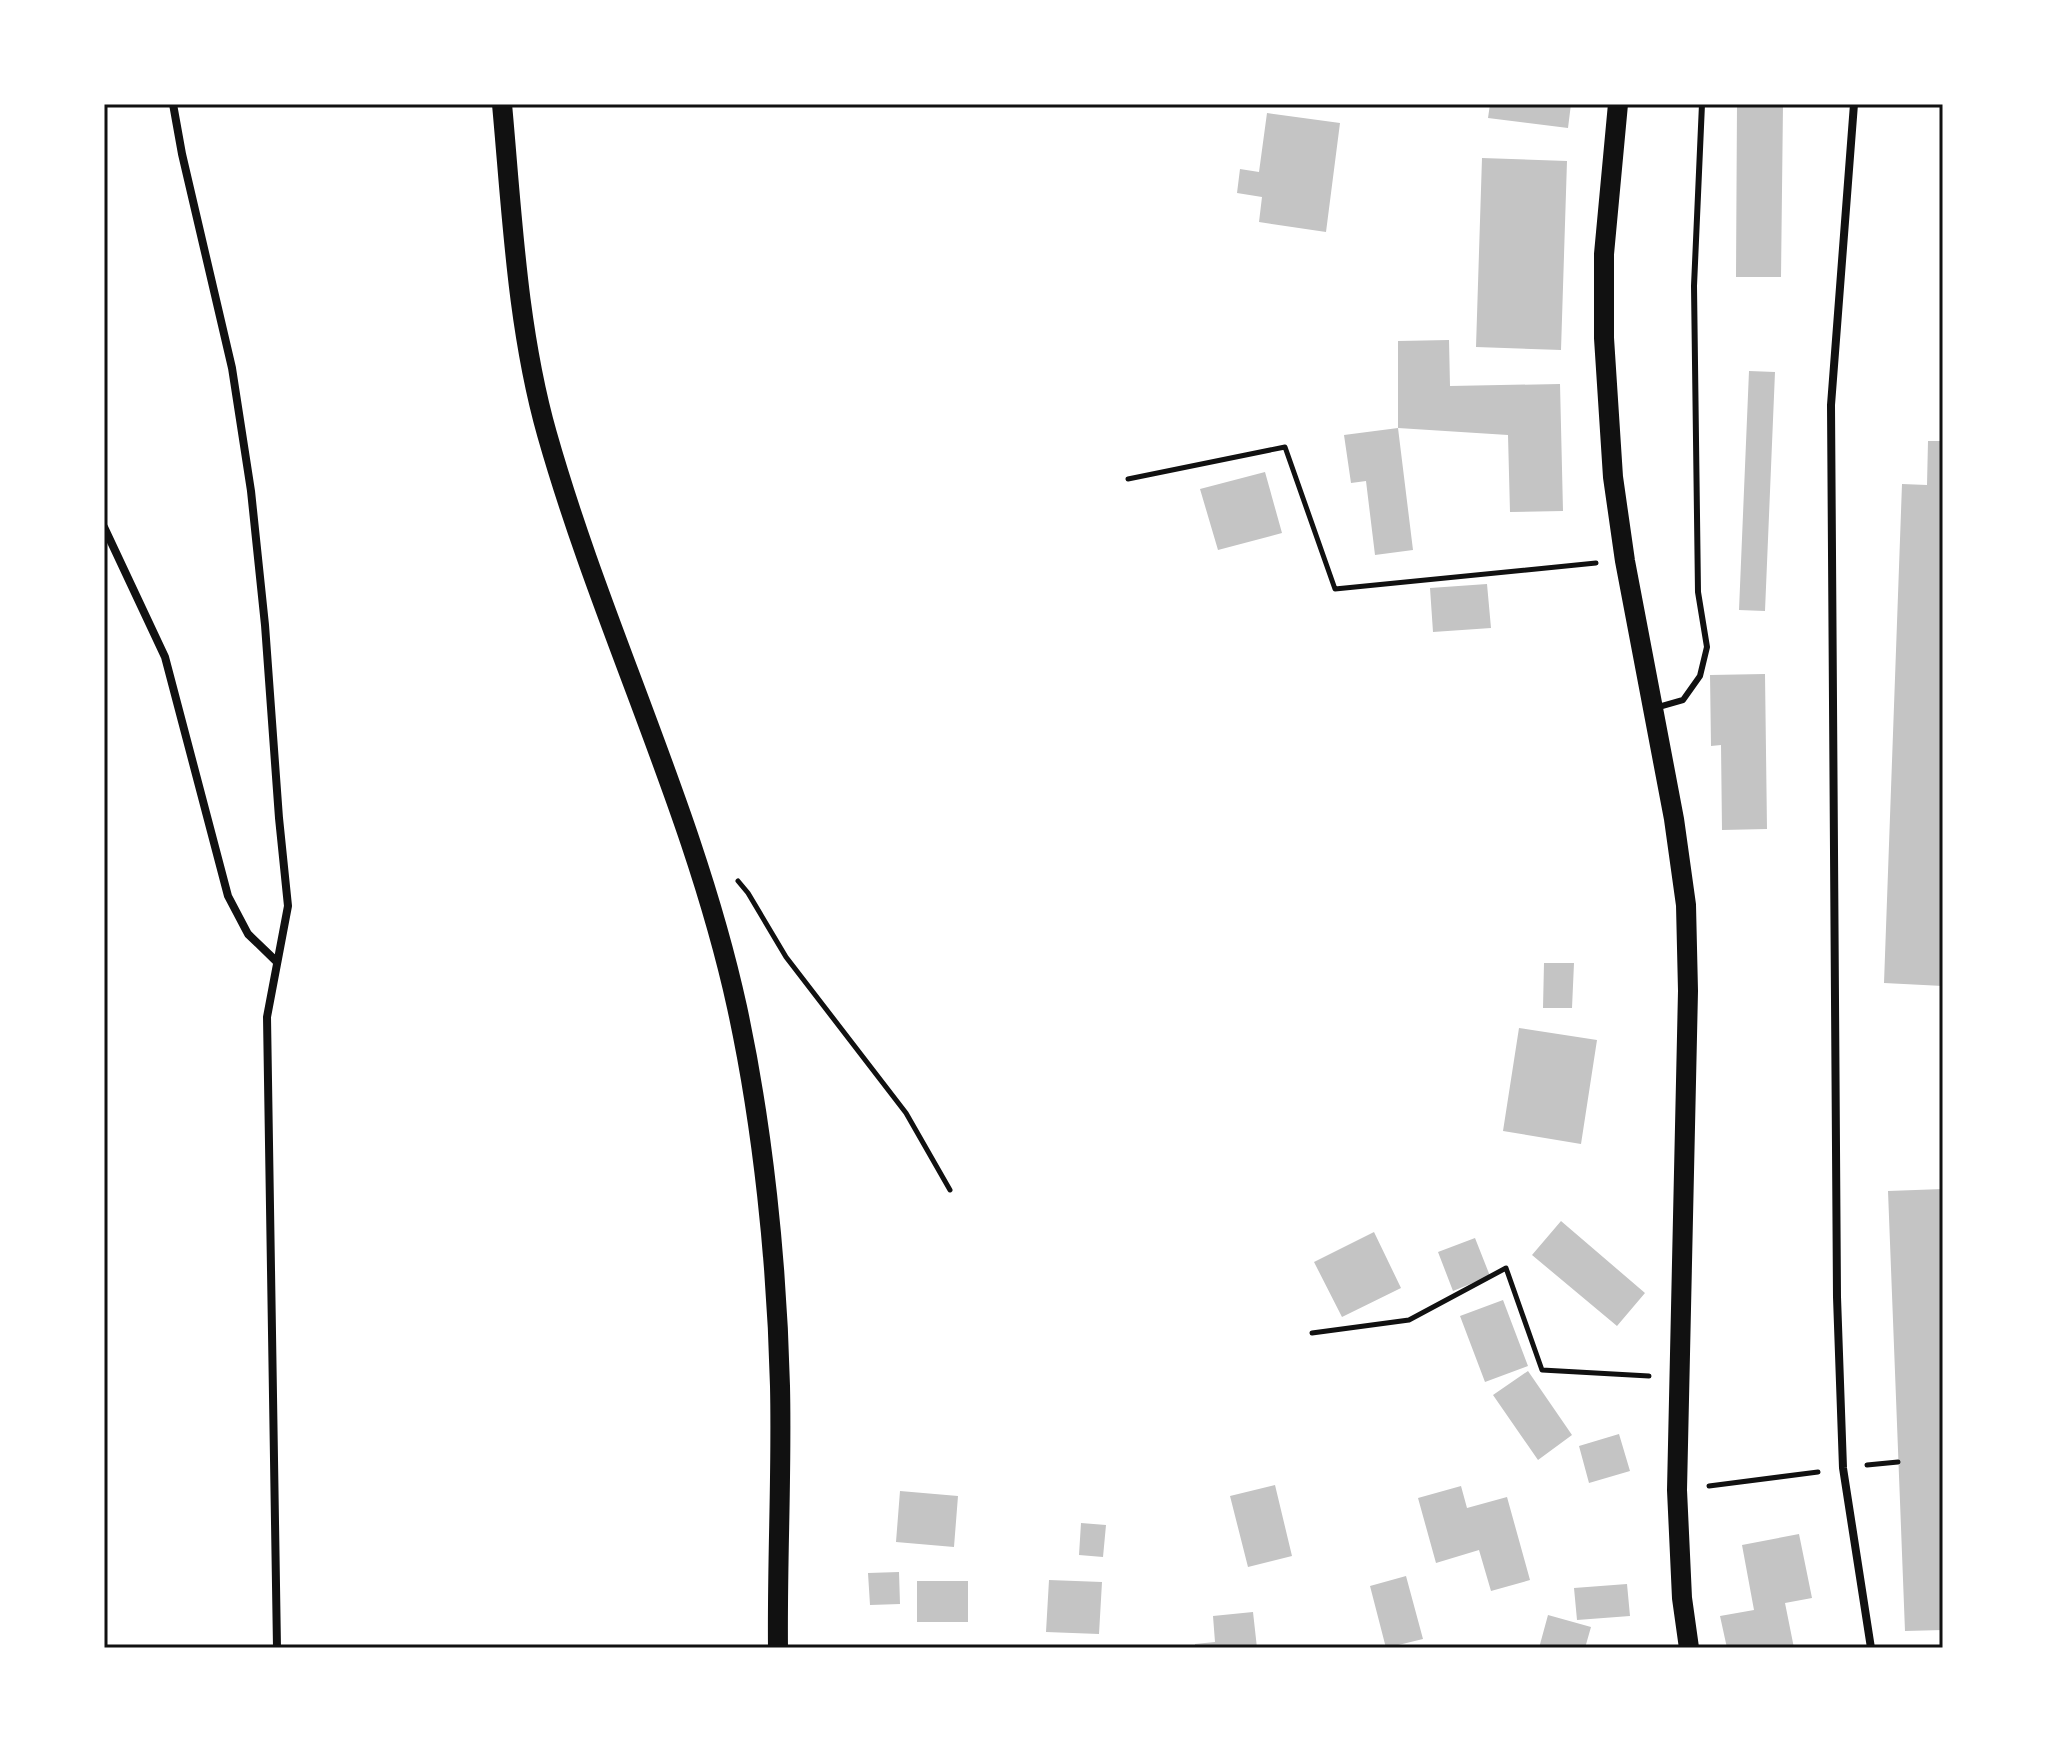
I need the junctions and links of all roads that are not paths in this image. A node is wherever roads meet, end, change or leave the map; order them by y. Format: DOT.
graph roads {
  1 [pos="173,104"];
  2 [pos="502,104"];
  3 [pos="1618,104"];
  4 [pos="1702,104"];
  5 [pos="1854,104"];
  6 [pos="104,527"];
  7 [pos="1652,709"];
  8 [pos="277,962"];
  9 [pos="277,1648"];
  10 [pos="778,1648"];
  11 [pos="1689,1648"];
  12 [pos="1871,1648"];
  1 -- 8 [label="street"];
  2 -- 10 [label="main road"];
  3 -- 7 [label="main road"];
  4 -- 7 [label="lane"];
  5 -- 12 [label="street"];
  6 -- 8 [label="street"];
  7 -- 11 [label="main road"];
  8 -- 9 [label="street"];
}
